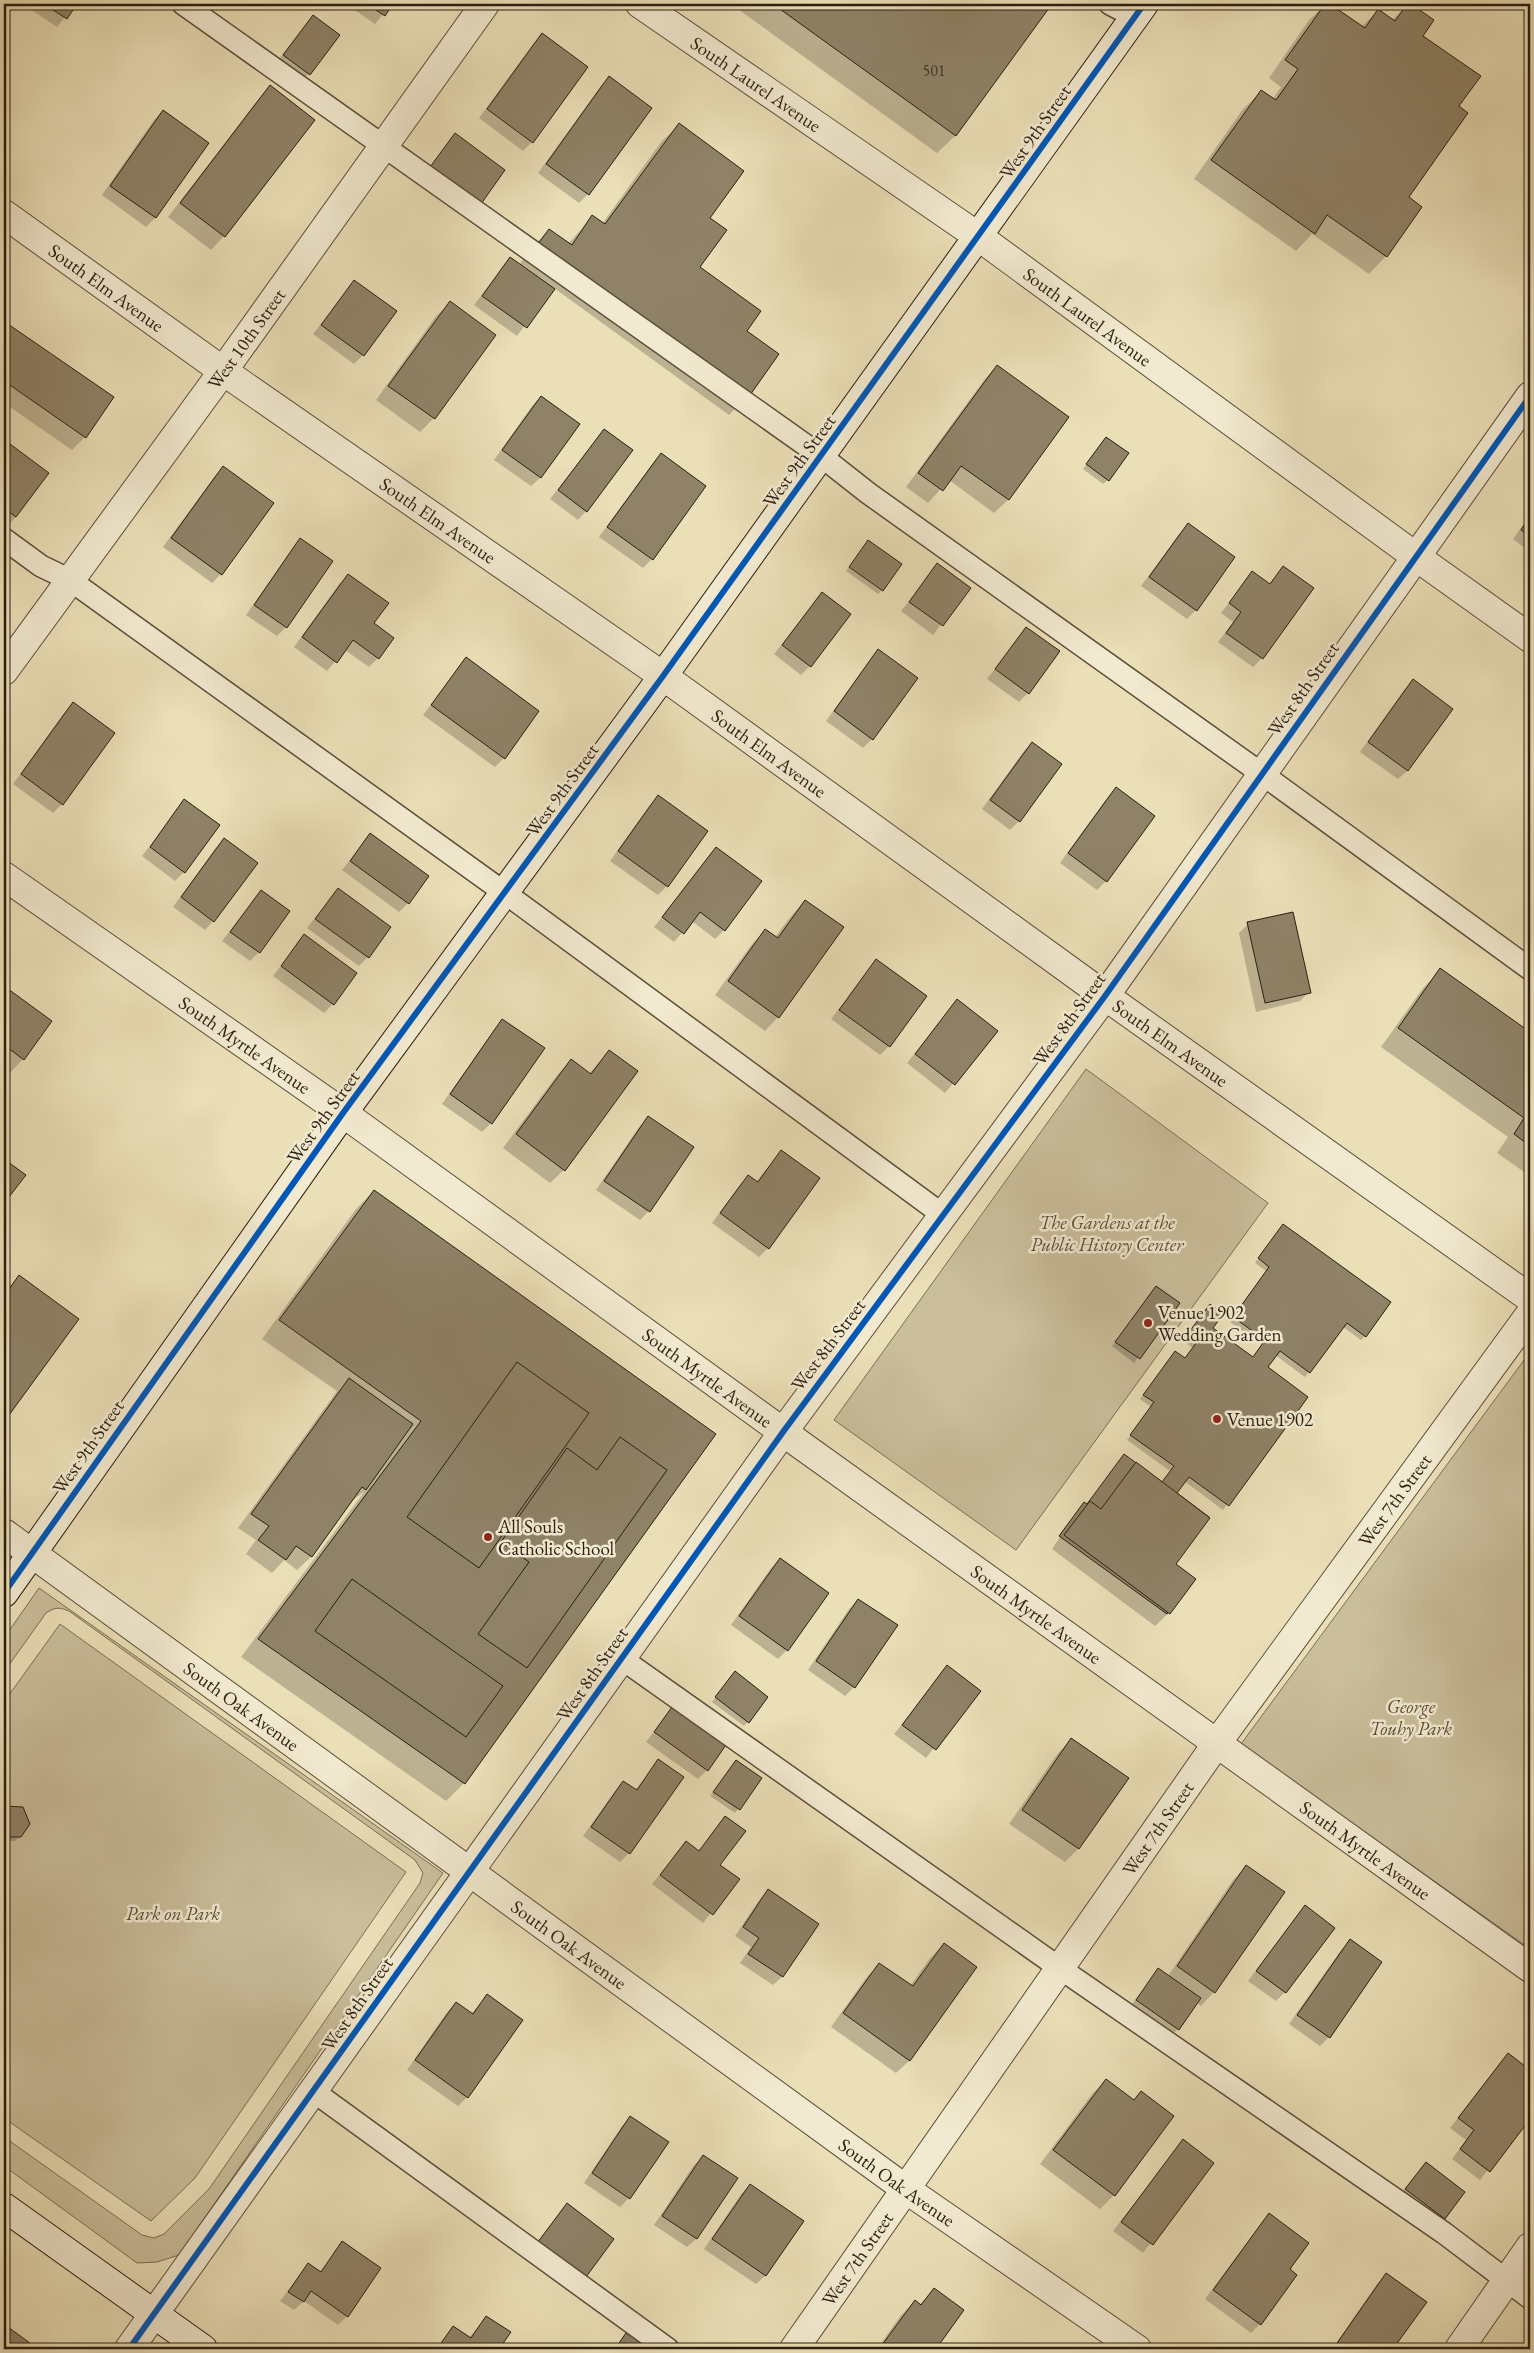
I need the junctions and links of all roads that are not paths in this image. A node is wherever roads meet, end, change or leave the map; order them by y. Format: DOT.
graph roads {
  1 [pos="183,4"];
  2 [pos="485,4"];
  3 [pos="640,4"];
  4 [pos="1110,4"];
  5 [pos="1139,10"];
  6 [pos="384,145"];
  7 [pos="4,214"];
  8 [pos="979,237"];
  9 [pos="223,371"];
  10 [pos="1530,396"];
  11 [pos="821,456"];
  12 [pos="4,539"];
  13 [pos="1415,556"];
  14 [pos="70,580"];
  15 [pos="1530,638"];
  16 [pos="4,671"];
  17 [pos="663,676"];
  18 [pos="1262,774"];
  19 [pos="4,876"];
  20 [pos="505,893"];
  21 [pos="1530,969"];
  22 [pos="1105,996"];
  23 [pos="343,1114"];
  24 [pos="943,1215"];
  25 [pos="1530,1298"];
  26 [pos="1530,1314"];
  27 [pos="783,1432"];
  28 [pos="4,1533"];
  29 [pos="32,1553"];
  30 [pos="4,1594"];
  31 [pos="622,1659"];
  32 [pos="1217,1743"];
  33 [pos="470,1871"];
  34 [pos="1530,1968"];
  35 [pos="1060,1969"];
  36 [pos="313,2091"];
  37 [pos="907,2190"];
  38 [pos="4,2208"];
  39 [pos="1530,2247"];
  40 [pos="1507,2281"];
  41 [pos="1530,2298"];
  42 [pos="154,2314"];
  43 [pos="129,2349"];
  44 [pos="203,2349"];
  45 [pos="668,2349"];
  46 [pos="794,2349"];
  47 [pos="1137,2349"];
  48 [pos="1459,2349"];
  1 -- 6 [label="lane"];
  2 -- 6 [label="street, West 10th Street"];
  3 -- 8 [label="street, South Laurel Avenue"];
  4 -- 5 [label="lane"];
  5 -- 8 [label="street, West 9th Street"];
  6 -- 9 [label="street, West 10th Street"];
  6 -- 11 [label="lane"];
  7 -- 9 [label="street, South Elm Avenue"];
  8 -- 11 [label="street, West 9th Street"];
  8 -- 13 [label="street, South Laurel Avenue"];
  9 -- 14 [label="street, West 10th Street"];
  9 -- 17 [label="street, South Elm Avenue"];
  10 -- 13 [label="street, West 8th Street"];
  11 -- 17 [label="street, West 9th Street"];
  11 -- 18 [label="lane"];
  12 -- 14 [label="lane"];
  13 -- 15 [label="street, South Laurel Avenue"];
  13 -- 18 [label="street, West 8th Street"];
  14 -- 16 [label="street, West 10th Street"];
  14 -- 20 [label="lane"];
  17 -- 20 [label="street, West 9th Street"];
  17 -- 22 [label="street, South Elm Avenue"];
  18 -- 21 [label="lane"];
  18 -- 22 [label="street, West 8th Street"];
  19 -- 23 [label="street, South Myrtle Avenue"];
  20 -- 23 [label="street, West 9th Street"];
  20 -- 24 [label="lane"];
  22 -- 24 [label="street, West 8th Street"];
  22 -- 25 [label="street, South Elm Avenue"];
  23 -- 27 [label="street, South Myrtle Avenue"];
  23 -- 29 [label="street, West 9th Street"];
  24 -- 27 [label="street, West 8th Street"];
  26 -- 32 [label="street, West 7th Street"];
  27 -- 31 [label="street, West 8th Street"];
  27 -- 32 [label="street, South Myrtle Avenue"];
  28 -- 29 [label="street, South Oak Avenue"];
  29 -- 30 [label="street, West 9th Street"];
  29 -- 33 [label="street, South Oak Avenue"];
  31 -- 33 [label="street, West 8th Street"];
  31 -- 35 [label="lane"];
  32 -- 34 [label="street, South Myrtle Avenue"];
  32 -- 35 [label="street, West 7th Street"];
  33 -- 36 [label="street, West 8th Street"];
  33 -- 37 [label="street, South Oak Avenue"];
  35 -- 37 [label="street, West 7th Street"];
  35 -- 40 [label="lane"];
  36 -- 42 [label="street, West 8th Street"];
  36 -- 45 [label="lane"];
  37 -- 46 [label="street, West 7th Street"];
  37 -- 47 [label="street, South Oak Avenue"];
  38 -- 42 [label="street"];
  39 -- 40 [label="street"];
  40 -- 41 [label="lane"];
  40 -- 48 [label="street"];
  42 -- 43 [label="street, West 8th Street"];
  42 -- 44 [label="street"];
}
